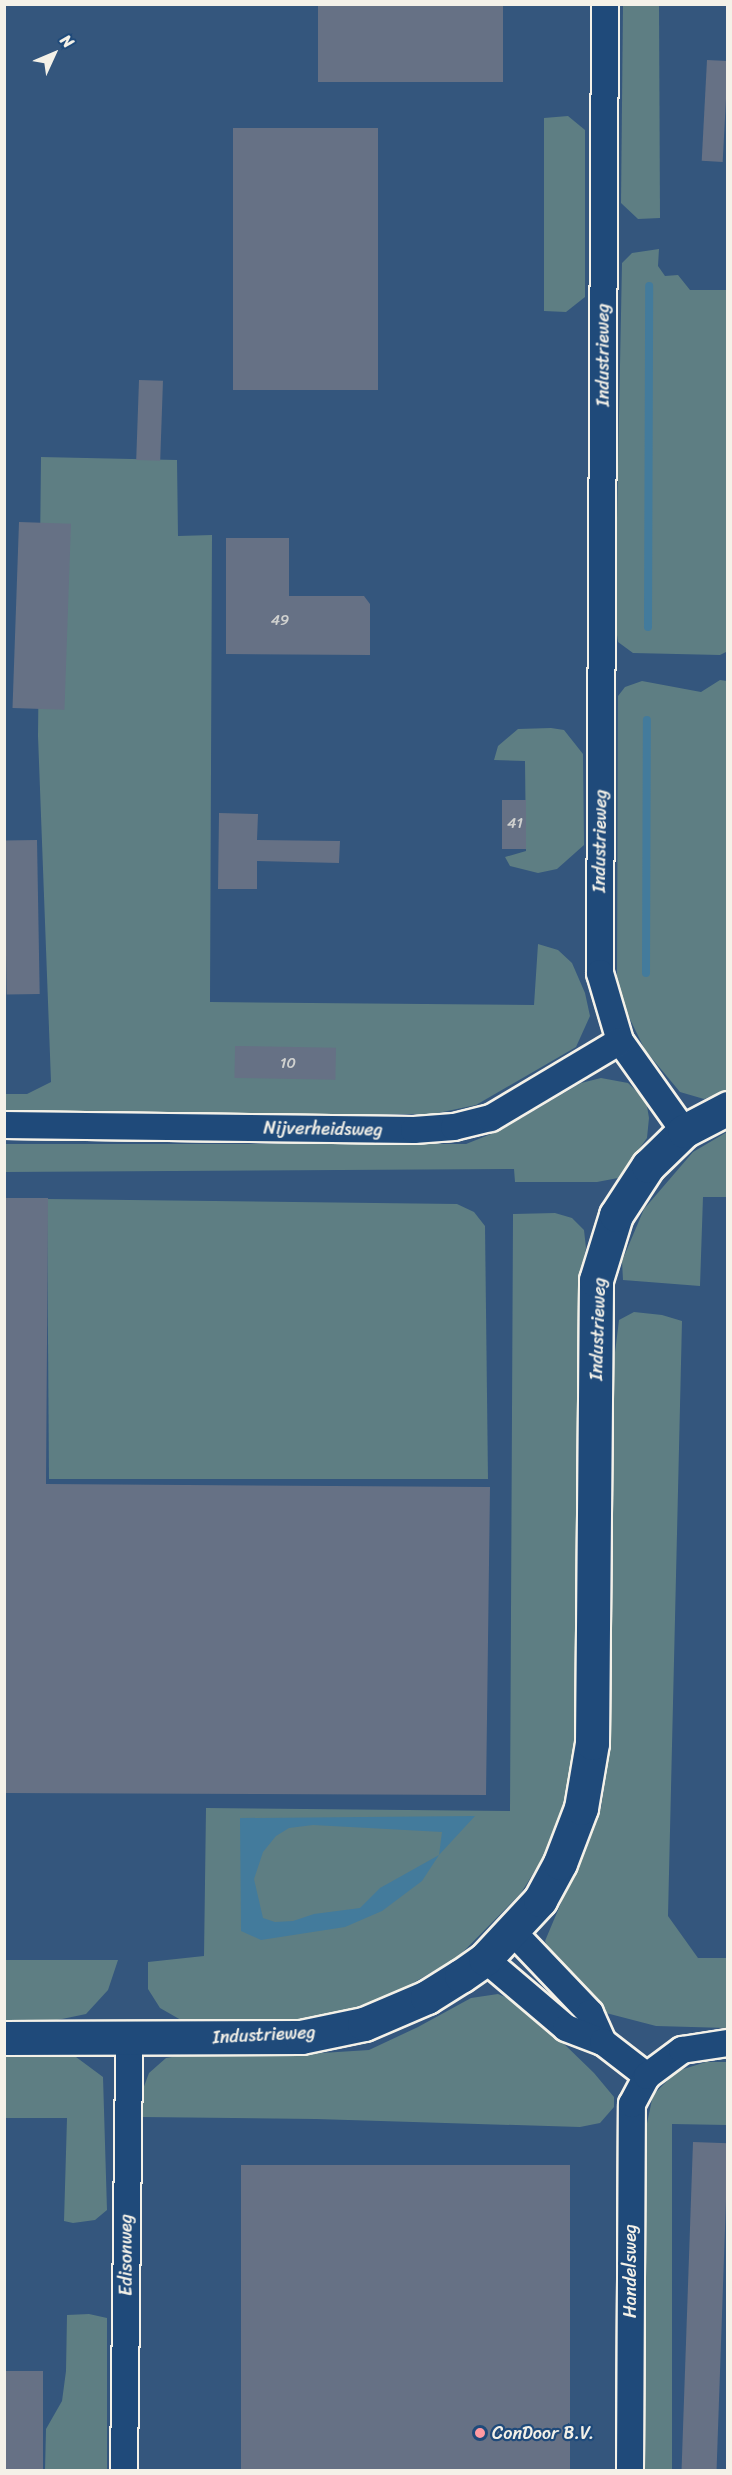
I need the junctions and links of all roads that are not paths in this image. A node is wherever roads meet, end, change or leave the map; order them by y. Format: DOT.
graph roads {
  1 [pos="605,4"];
  2 [pos="620,1041"];
  3 [pos="728,1108"];
  4 [pos="4,1125"];
  5 [pos="684,1131"];
  6 [pos="512,1931"];
  7 [pos="485,1959"];
  8 [pos="4,2038"];
  9 [pos="129,2039"];
  10 [pos="603,2042"];
  11 [pos="728,2043"];
  12 [pos="647,2076"];
  13 [pos="124,2470"];
  14 [pos="630,2470"];
  1 -- 2 [label="street, Industrieweg"];
  2 -- 4 [label="street, Nijverheidsweg"];
  2 -- 5 [label="street, Industrieweg"];
  3 -- 5 [label="street"];
  5 -- 6 [label="street, Industrieweg"];
  6 -- 7 [label="street, Industrieweg"];
  6 -- 10 [label="street"];
  7 -- 9 [label="street, Industrieweg"];
  7 -- 10 [label="street"];
  8 -- 9 [label="street, Industrieweg"];
  9 -- 13 [label="street, Edisonweg"];
  10 -- 12 [label="street"];
  11 -- 12 [label="street, Handelsweg"];
  12 -- 14 [label="street, Handelsweg"];
}
